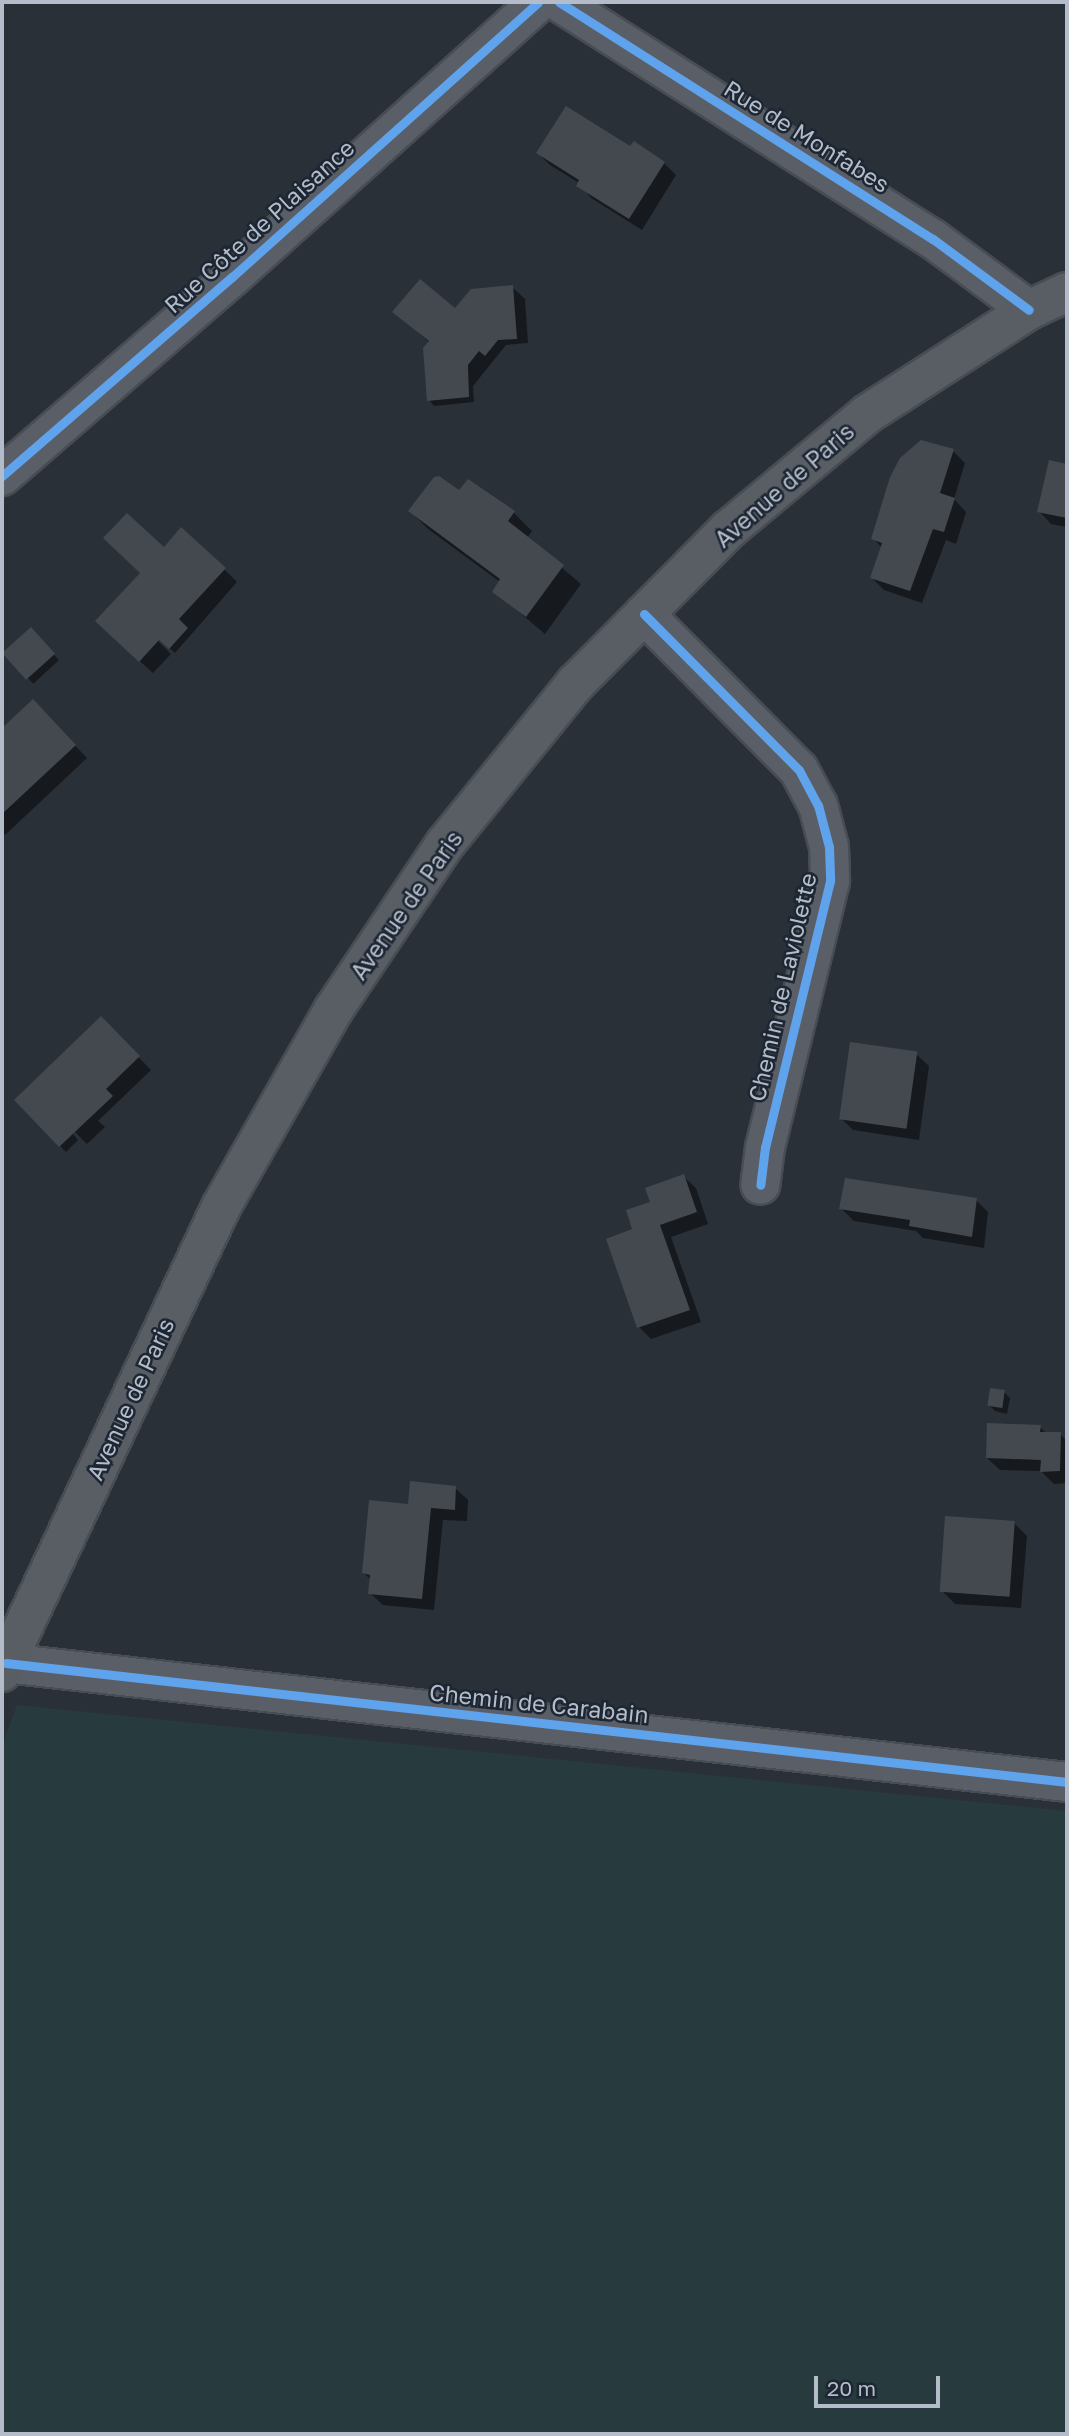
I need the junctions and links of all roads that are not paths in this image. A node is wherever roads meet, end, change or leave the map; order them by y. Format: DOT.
graph roads {
  1 [pos="538,2"];
  2 [pos="559,2"];
  3 [pos="1067,292"];
  4 [pos="1029,310"];
  5 [pos="2,476"];
  6 [pos="645,614"];
  7 [pos="760,1185"];
  8 [pos="4,1667"];
  9 [pos="1067,1782"];
  1 -- 5 [label="street, Rue Côte de Plaisance"];
  2 -- 4 [label="street, Rue de Monfabes"];
  3 -- 4 [label="main road, Avenue de Paris"];
  4 -- 6 [label="main road, Avenue de Paris"];
  6 -- 7 [label="street, Chemin de Laviolette"];
  6 -- 8 [label="main road, Avenue de Paris"];
  8 -- 9 [label="street, Chemin de Carabain"];
}
